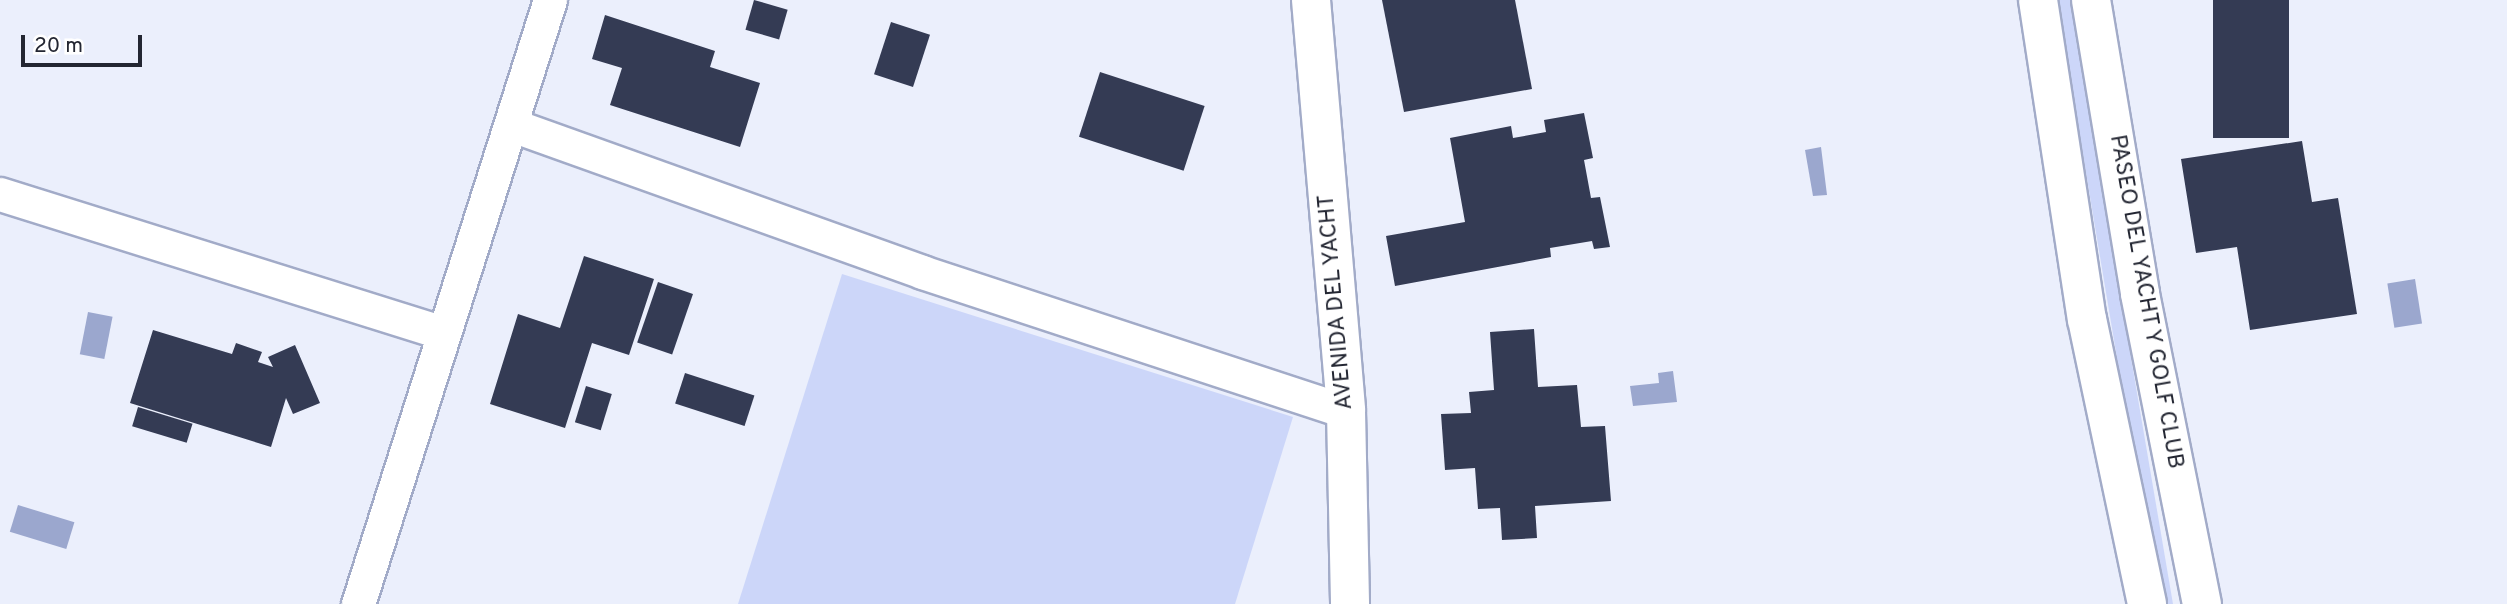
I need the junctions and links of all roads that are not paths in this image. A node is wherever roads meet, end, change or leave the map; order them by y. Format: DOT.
graph roads {
  1 [pos="550,0"];
  2 [pos="1311,0"];
  3 [pos="2038,0"];
  4 [pos="2091,0"];
  5 [pos="512,125"];
  6 [pos="0,194"];
  7 [pos="444,333"];
  8 [pos="1346,411"];
  9 [pos="358,604"];
  10 [pos="1350,604"];
  11 [pos="2147,604"];
  12 [pos="2202,604"];
  1 -- 5 [label="street"];
  2 -- 8 [label="main road, AVENIDA DEL YACHT"];
  3 -- 11 [label="main road"];
  4 -- 12 [label="main road, PASEO DEL YACHT Y GOLF CLUB"];
  5 -- 7 [label="street"];
  5 -- 8 [label="street"];
  6 -- 7 [label="street"];
  7 -- 9 [label="street"];
  8 -- 10 [label="main road, AVENIDA DEL YACHT"];
}
